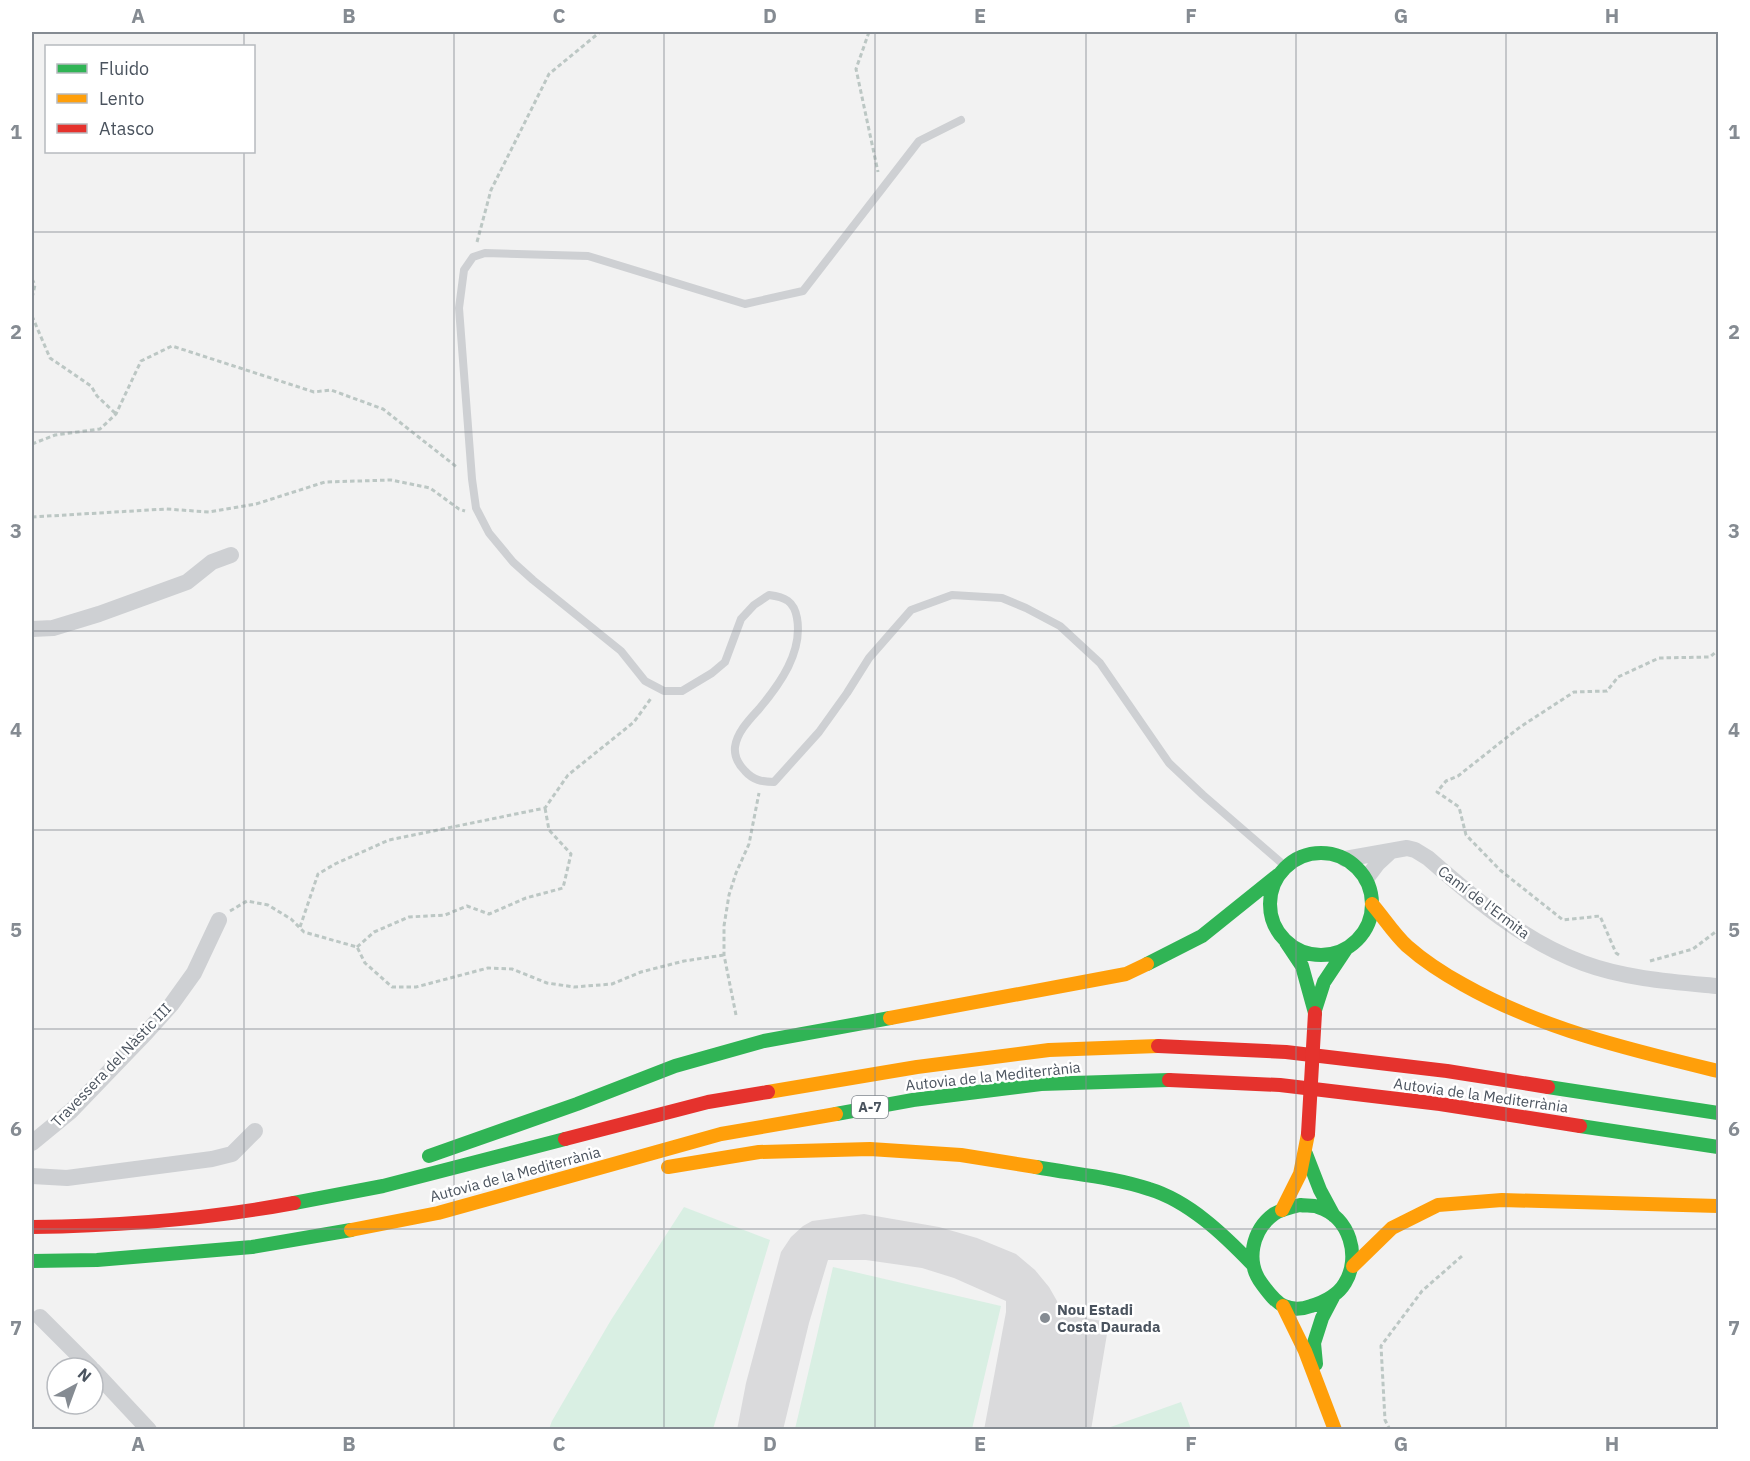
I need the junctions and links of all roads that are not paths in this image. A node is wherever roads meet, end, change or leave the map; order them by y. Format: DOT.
graph roads {
  1 [pos="961,120"];
  2 [pos="231,555"];
  3 [pos="32,629"];
  4 [pos="1392,851"];
  5 [pos="1345,859"];
  6 [pos="1282,871"];
  7 [pos="1366,879"];
  8 [pos="1372,904"];
  9 [pos="219,920"];
  10 [pos="1285,940"];
  11 [pos="1346,949"];
  12 [pos="1719,986"];
  13 [pos="1315,1013"];
  14 [pos="1719,1071"];
  15 [pos="1719,1113"];
  16 [pos="255,1131"];
  17 [pos="32,1143"];
  18 [pos="1719,1147"];
  19 [pos="1306,1154"];
  20 [pos="415,1161"];
  21 [pos="652,1169"];
  22 [pos="32,1176"];
  23 [pos="622,1176"];
  24 [pos="529,1188"];
  25 [pos="249,1196"];
  26 [pos="226,1200"];
  27 [pos="1719,1206"];
  28 [pos="119,1210"];
  29 [pos="1282,1210"];
  30 [pos="1334,1216"];
  31 [pos="32,1220"];
  32 [pos="32,1227"];
  33 [pos="32,1261"];
  34 [pos="1252,1264"];
  35 [pos="1353,1266"];
  36 [pos="1333,1297"];
  37 [pos="1283,1306"];
  38 [pos="40,1317"];
  39 [pos="79,1356"];
  40 [pos="105,1383"];
  41 [pos="1318,1384"];
  42 [pos="149,1430"];
  43 [pos="1335,1430"];
  1 -- 6 [label="lane"];
  2 -- 3 [label="street"];
  4 -- 5 [label="street, Camí de l'Ermita"];
  4 -- 7 [label="street"];
  4 -- 12 [label="street, Camí de l'Ermita"];
  5 -- 6 [label="main road"];
  5 -- 7 [label="main road"];
  6 -- 10 [label="main road"];
  6 -- 20 [label="main road"];
  7 -- 8 [label="main road"];
  8 -- 11 [label="main road"];
  8 -- 14 [label="main road"];
  9 -- 17 [label="street, Travessera del Nàstic III"];
  10 -- 11 [label="main road"];
  10 -- 13 [label="main road"];
  11 -- 13 [label="main road"];
  13 -- 19 [label="main road, bridge"];
  15 -- 32 [label="main road, Autovia de la Mediterrània / A-7"];
  16 -- 22 [label="street"];
  18 -- 24 [label="main road, Autovia de la Mediterrània / A-7"];
  19 -- 29 [label="main road"];
  19 -- 30 [label="main road"];
  21 -- 34 [label="main road"];
  23 -- 24 [label="main road"];
  24 -- 33 [label="main road, Autovia de la Mediterrània / A-7"];
  25 -- 26 [label="main road"];
  27 -- 35 [label="main road"];
  28 -- 31 [label="main road"];
  29 -- 30 [label="main road"];
  29 -- 34 [label="main road"];
  30 -- 35 [label="main road"];
  34 -- 37 [label="main road"];
  35 -- 36 [label="main road"];
  36 -- 37 [label="main road"];
  36 -- 41 [label="main road"];
  37 -- 41 [label="main road"];
  38 -- 39 [label="street"];
  40 -- 42 [label="street"];
  41 -- 43 [label="main road"];
}
